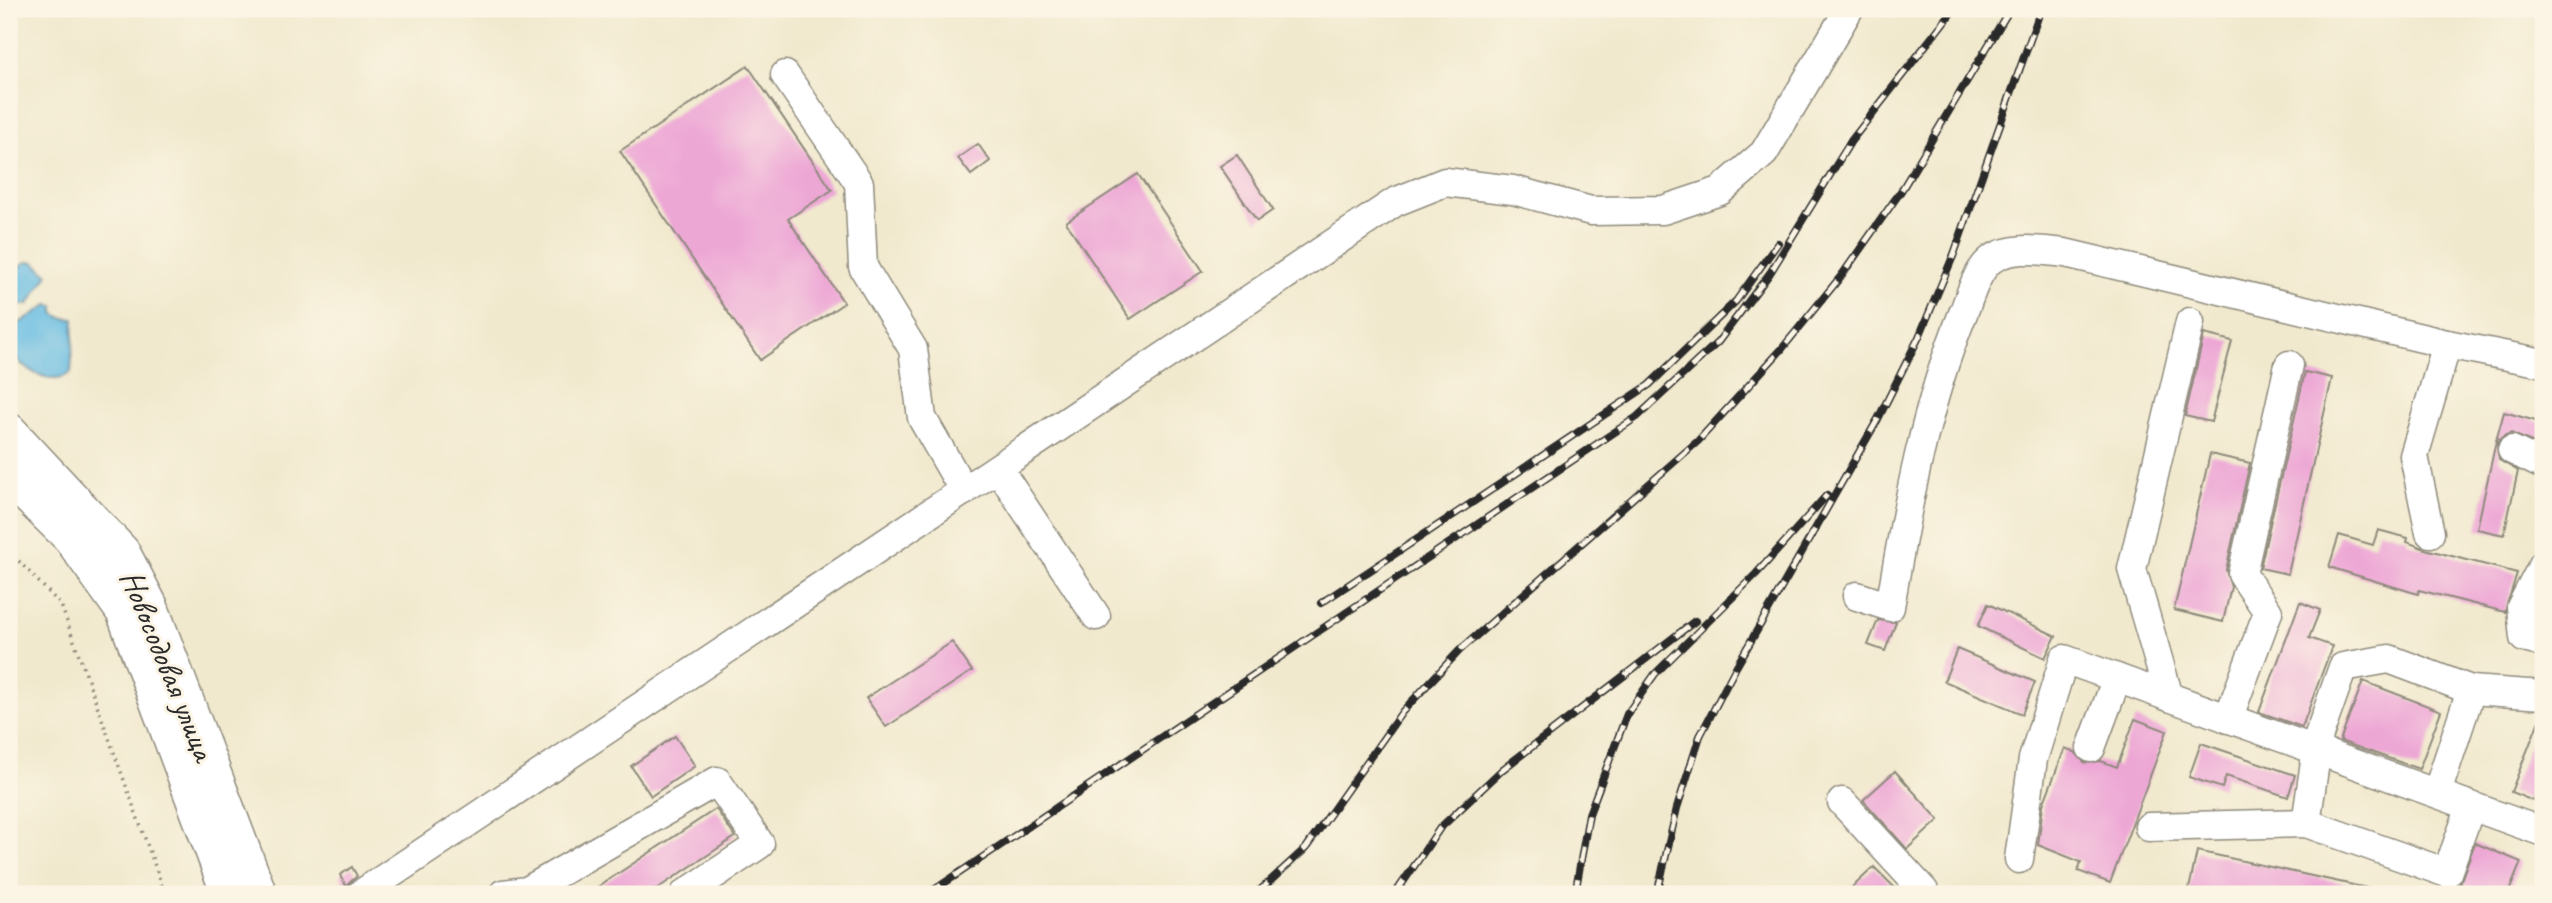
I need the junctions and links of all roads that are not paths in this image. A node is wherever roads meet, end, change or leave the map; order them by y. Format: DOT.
graph roads {
  1 [pos="1849,9"];
  2 [pos="786,75"];
  3 [pos="2190,322"];
  4 [pos="2447,344"];
  5 [pos="2543,363"];
  6 [pos="2288,365"];
  7 [pos="9,431"];
  8 [pos="2512,450"];
  9 [pos="2543,465"];
  10 [pos="999,468"];
  11 [pos="9,477"];
  12 [pos="964,491"];
  13 [pos="2430,533"];
  14 [pos="2543,565"];
  15 [pos="1857,596"];
  16 [pos="1096,616"];
  17 [pos="2543,643"];
  18 [pos="2117,678"];
  19 [pos="2471,690"];
  20 [pos="2543,695"];
  21 [pos="2169,697"];
  22 [pos="2228,719"];
  23 [pos="2091,748"];
  24 [pos="2317,750"];
  25 [pos="2437,793"];
  26 [pos="1842,802"];
  27 [pos="2471,806"];
  28 [pos="2306,822"];
  29 [pos="2149,827"];
  30 [pos="2543,831"];
  31 [pos="2020,859"];
  32 [pos="519,893"];
  33 [pos="229,894"];
  34 [pos="259,894"];
  35 [pos="361,894"];
  36 [pos="685,894"];
  37 [pos="1921,894"];
  1 -- 10 [label="street"];
  2 -- 12 [label="street"];
  3 -- 21 [label="street"];
  4 -- 5 [label="street"];
  4 -- 13 [label="street"];
  4 -- 15 [label="street"];
  6 -- 22 [label="street"];
  7 -- 34 [label="main road, Новосодовая улица"];
  8 -- 9 [label="street"];
  10 -- 12 [label="street"];
  10 -- 16 [label="street"];
  11 -- 33 [label="main road, Новосодовая улица"];
  12 -- 35 [label="street"];
  14 -- 17 [label="street"];
  18 -- 21 [label="street"];
  18 -- 23 [label="street"];
  18 -- 31 [label="street"];
  19 -- 20 [label="street"];
  19 -- 24 [label="street"];
  19 -- 25 [label="street"];
  21 -- 22 [label="street"];
  22 -- 24 [label="street"];
  24 -- 25 [label="street"];
  24 -- 28 [label="street"];
  25 -- 27 [label="street"];
  26 -- 37 [label="street"];
  27 -- 28 [label="street"];
  27 -- 30 [label="street"];
  28 -- 29 [label="street"];
  32 -- 36 [label="street"];
}
